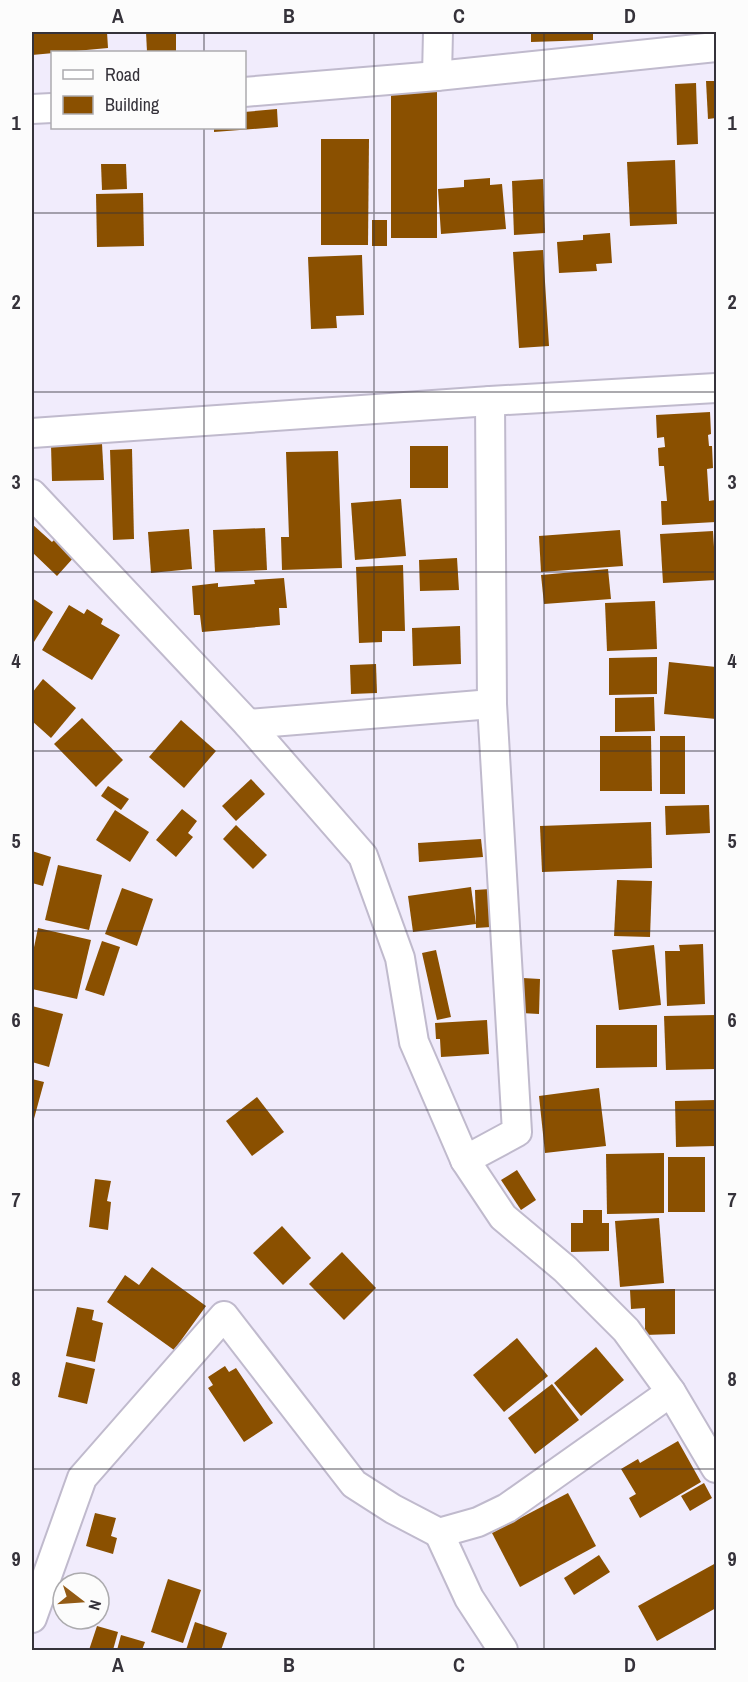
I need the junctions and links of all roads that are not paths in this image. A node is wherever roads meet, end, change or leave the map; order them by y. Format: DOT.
graph roads {
  1 [pos="438,32"];
  2 [pos="717,47"];
  3 [pos="438,76"];
  4 [pos="246,92"];
  5 [pos="51,108"];
  6 [pos="32,109"];
  7 [pos="717,388"];
  8 [pos="490,401"];
  9 [pos="32,433"];
  10 [pos="32,494"];
  11 [pos="492,705"];
  12 [pos="248,724"];
  13 [pos="465,1160"];
  14 [pos="671,1392"];
  15 [pos="715,1464"];
  16 [pos="439,1533"];
  17 [pos="32,1618"];
  18 [pos="502,1650"];
  1 -- 3 [label="street"];
  2 -- 3 [label="street"];
  3 -- 4 [label="street"];
  5 -- 6 [label="street"];
  7 -- 8 [label="street"];
  8 -- 9 [label="street"];
  8 -- 11 [label="street"];
  10 -- 12 [label="street"];
  11 -- 12 [label="street"];
  11 -- 13 [label="street"];
  12 -- 13 [label="street"];
  13 -- 14 [label="street"];
  14 -- 15 [label="street"];
  14 -- 16 [label="street"];
  16 -- 17 [label="street"];
  16 -- 18 [label="street"];
}
